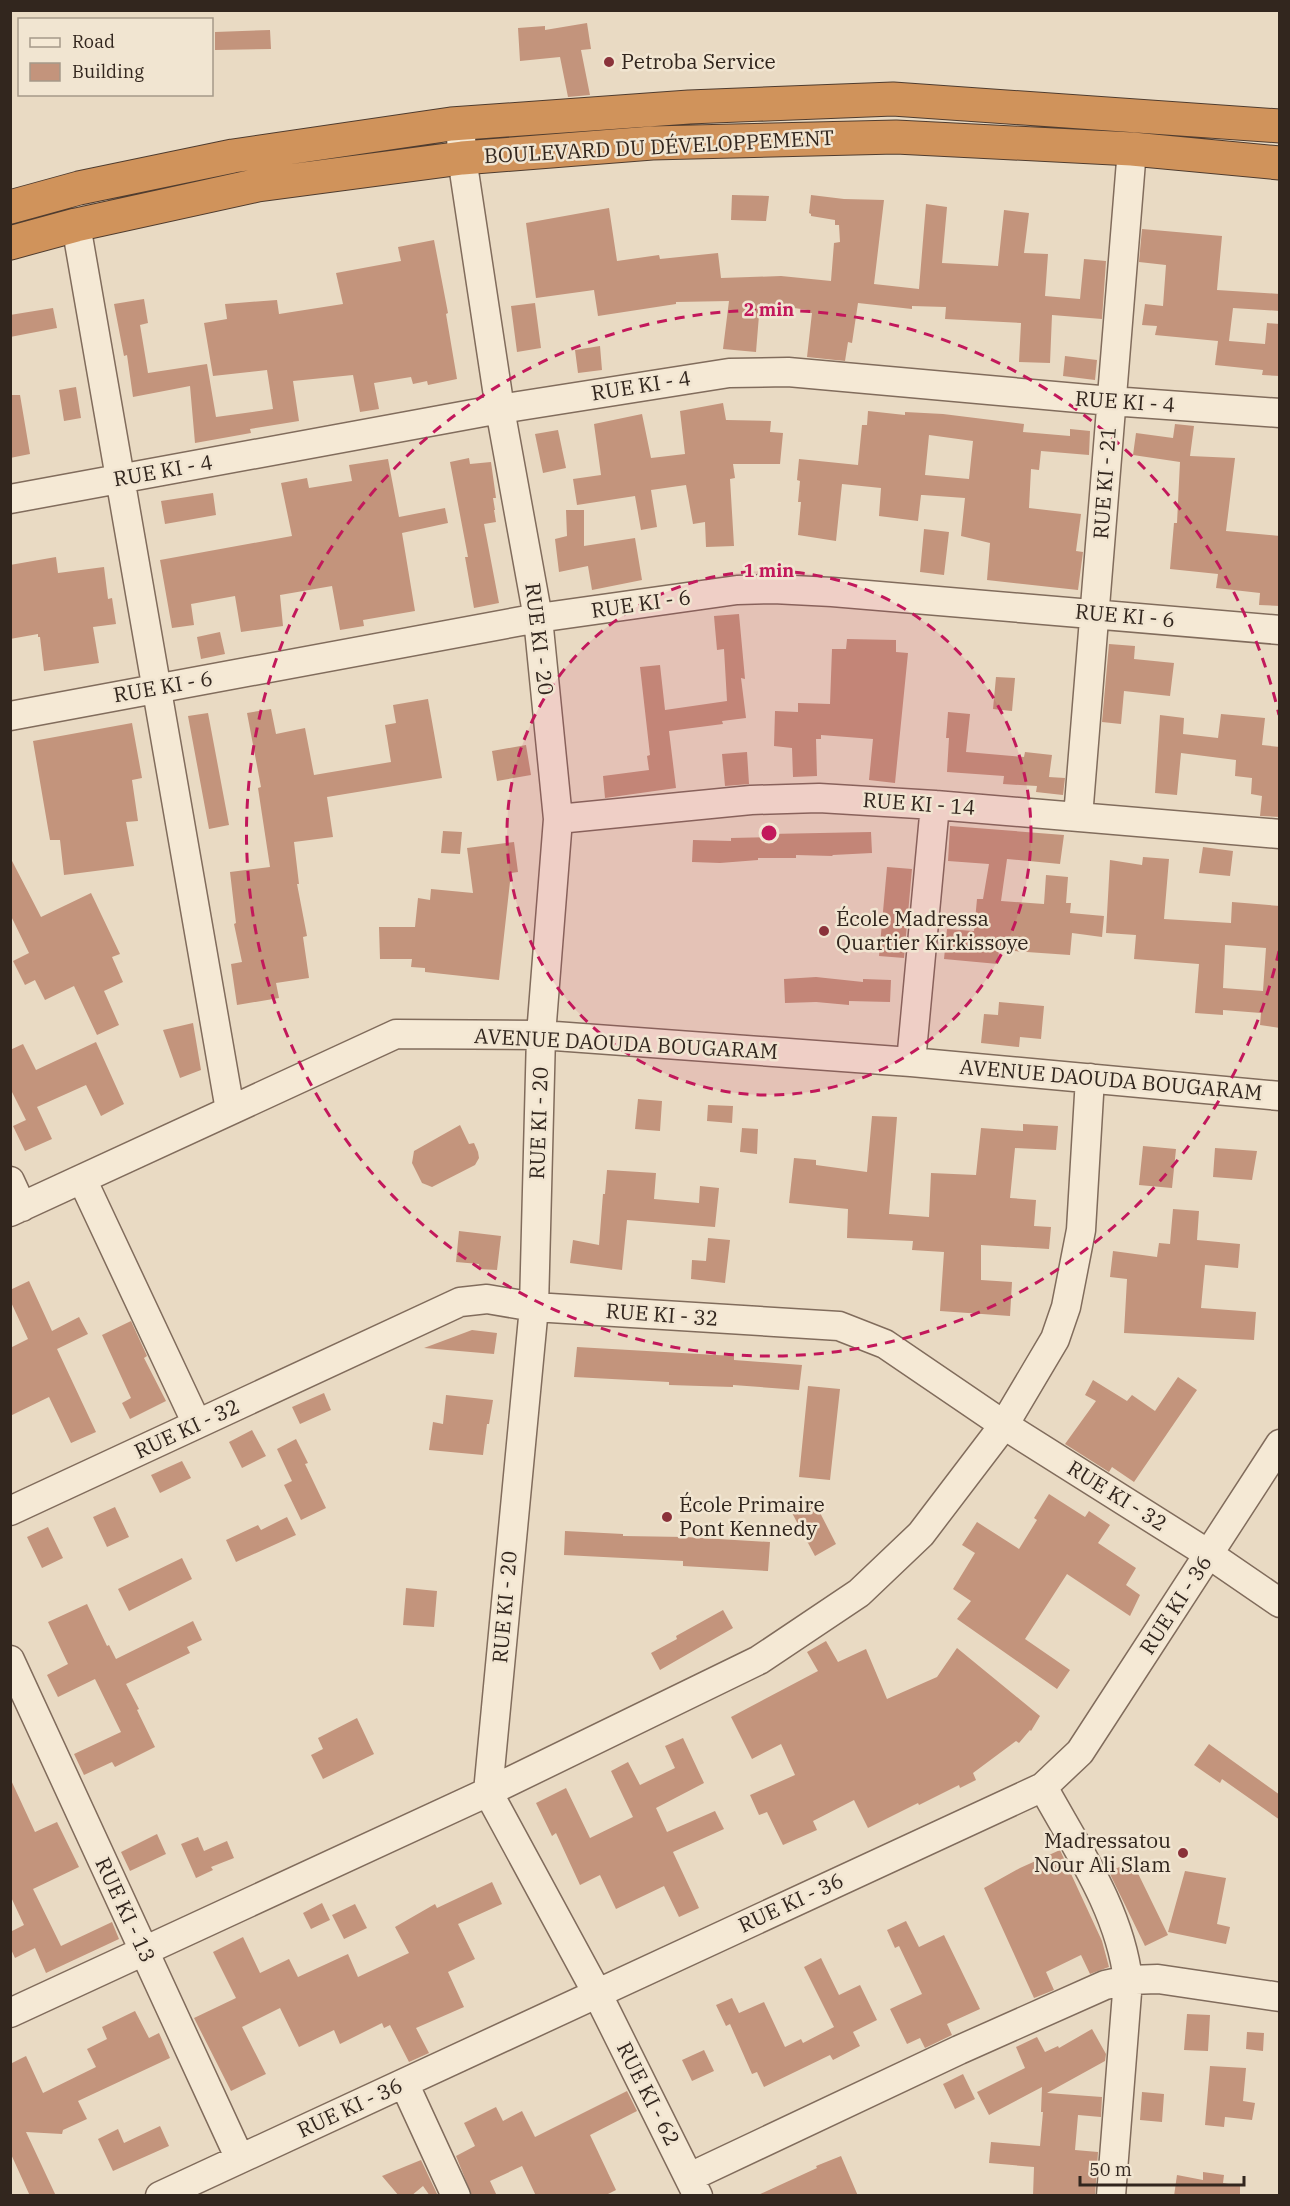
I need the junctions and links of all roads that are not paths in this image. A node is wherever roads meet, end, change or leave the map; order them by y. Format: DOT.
graph roads {
  1 [pos="652,110"];
  2 [pos="460,123"];
  3 [pos="1280,126"];
  4 [pos="652,143"];
  5 [pos="1132,150"];
  6 [pos="462,158"];
  7 [pos="1280,163"];
  8 [pos="10,207"];
  9 [pos="76,225"];
  10 [pos="10,243"];
  11 [pos="1111,401"];
  12 [pos="500,409"];
  13 [pos="1280,413"];
  14 [pos="120,479"];
  15 [pos="10,499"];
  16 [pos="1095,614"];
  17 [pos="538,618"];
  18 [pos="1280,630"];
  19 [pos="156,689"];
  20 [pos="10,716"];
  21 [pos="935,805"];
  22 [pos="1078,817"];
  23 [pos="558,819"];
  24 [pos="1280,834"];
  25 [pos="541,1035"];
  26 [pos="911,1062"];
  27 [pos="1090,1078"];
  28 [pos="1280,1096"];
  29 [pos="231,1110"];
  30 [pos="82,1179"];
  31 [pos="10,1181"];
  32 [pos="16,1210"];
  33 [pos="534,1307"];
  34 [pos="197,1424"];
  35 [pos="1004,1425"];
  36 [pos="1280,1444"];
  37 [pos="10,1511"];
  38 [pos="1210,1555"];
  39 [pos="1280,1603"];
  40 [pos="10,1660"];
  41 [pos="1043,1787"];
  42 [pos="488,1792"];
  43 [pos="145,1952"];
  44 [pos="1128,1980"];
  45 [pos="597,1993"];
  46 [pos="1280,1997"];
  47 [pos="10,2013"];
  48 [pos="404,2083"];
  49 [pos="240,2159"];
  50 [pos="694,2186"];
  51 [pos="160,2196"];
  52 [pos="456,2196"];
  53 [pos="1112,2196"];
  1 -- 2 [label="highway, BOULEVARD DU DÉVELOPPEMENT"];
  1 -- 3 [label="highway, BOULEVARD DU DÉVELOPPEMENT"];
  1 -- 4 [label="highway"];
  2 -- 6 [label="street, RUE KI - 20"];
  2 -- 8 [label="highway, BOULEVARD DU DÉVELOPPEMENT"];
  4 -- 5 [label="highway, BOULEVARD DU DÉVELOPPEMENT"];
  4 -- 6 [label="highway, BOULEVARD DU DÉVELOPPEMENT"];
  5 -- 7 [label="highway, BOULEVARD DU DÉVELOPPEMENT"];
  5 -- 11 [label="street, RUE KI - 21"];
  6 -- 9 [label="highway, BOULEVARD DU DÉVELOPPEMENT"];
  6 -- 12 [label="street, RUE KI - 20"];
  9 -- 10 [label="highway, BOULEVARD DU DÉVELOPPEMENT"];
  9 -- 14 [label="street"];
  11 -- 12 [label="street, RUE KI - 4"];
  11 -- 13 [label="street, RUE KI - 4"];
  11 -- 16 [label="street, RUE KI - 21"];
  12 -- 14 [label="street, RUE KI - 4"];
  12 -- 17 [label="street, RUE KI - 20"];
  14 -- 15 [label="street, RUE KI - 4"];
  14 -- 19 [label="street"];
  16 -- 17 [label="street, RUE KI - 6"];
  16 -- 18 [label="street, RUE KI - 6"];
  16 -- 22 [label="street, RUE KI - 21"];
  17 -- 19 [label="street, RUE KI - 6"];
  17 -- 23 [label="street, RUE KI - 20"];
  19 -- 20 [label="street, RUE KI - 6"];
  19 -- 29 [label="street"];
  21 -- 22 [label="street, RUE KI - 14"];
  21 -- 23 [label="street, RUE KI - 14"];
  21 -- 26 [label="street"];
  22 -- 24 [label="street, RUE KI - 14"];
  23 -- 25 [label="street, RUE KI - 20"];
  25 -- 26 [label="street, AVENUE DAOUDA BOUGARAM"];
  25 -- 29 [label="street, AVENUE DAOUDA BOUGARAM"];
  25 -- 33 [label="street, RUE KI - 20"];
  26 -- 27 [label="street, AVENUE DAOUDA BOUGARAM"];
  27 -- 28 [label="street, AVENUE DAOUDA BOUGARAM"];
  27 -- 35 [label="street"];
  29 -- 30 [label="street, AVENUE DAOUDA BOUGARAM"];
  30 -- 32 [label="street, AVENUE DAOUDA BOUGARAM"];
  30 -- 34 [label="street"];
  31 -- 32 [label="street"];
  33 -- 34 [label="street, RUE KI - 32"];
  33 -- 35 [label="street, RUE KI - 32"];
  33 -- 42 [label="street, RUE KI - 20"];
  34 -- 37 [label="street, RUE KI - 32"];
  35 -- 38 [label="street, RUE KI - 32"];
  35 -- 42 [label="street"];
  36 -- 38 [label="street, RUE KI - 36"];
  38 -- 39 [label="street, RUE KI - 32"];
  38 -- 41 [label="street, RUE KI - 36"];
  40 -- 43 [label="street, RUE KI - 13"];
  41 -- 44 [label="street"];
  41 -- 45 [label="street, RUE KI - 36"];
  42 -- 43 [label="street"];
  42 -- 45 [label="street"];
  43 -- 47 [label="street"];
  43 -- 49 [label="street, RUE KI - 13"];
  44 -- 46 [label="street"];
  44 -- 50 [label="street"];
  44 -- 53 [label="street"];
  45 -- 48 [label="street, RUE KI - 36"];
  45 -- 50 [label="street, RUE KI - 62"];
  48 -- 49 [label="street, RUE KI - 36"];
  48 -- 52 [label="street"];
  49 -- 51 [label="street, RUE KI - 36"];
}
